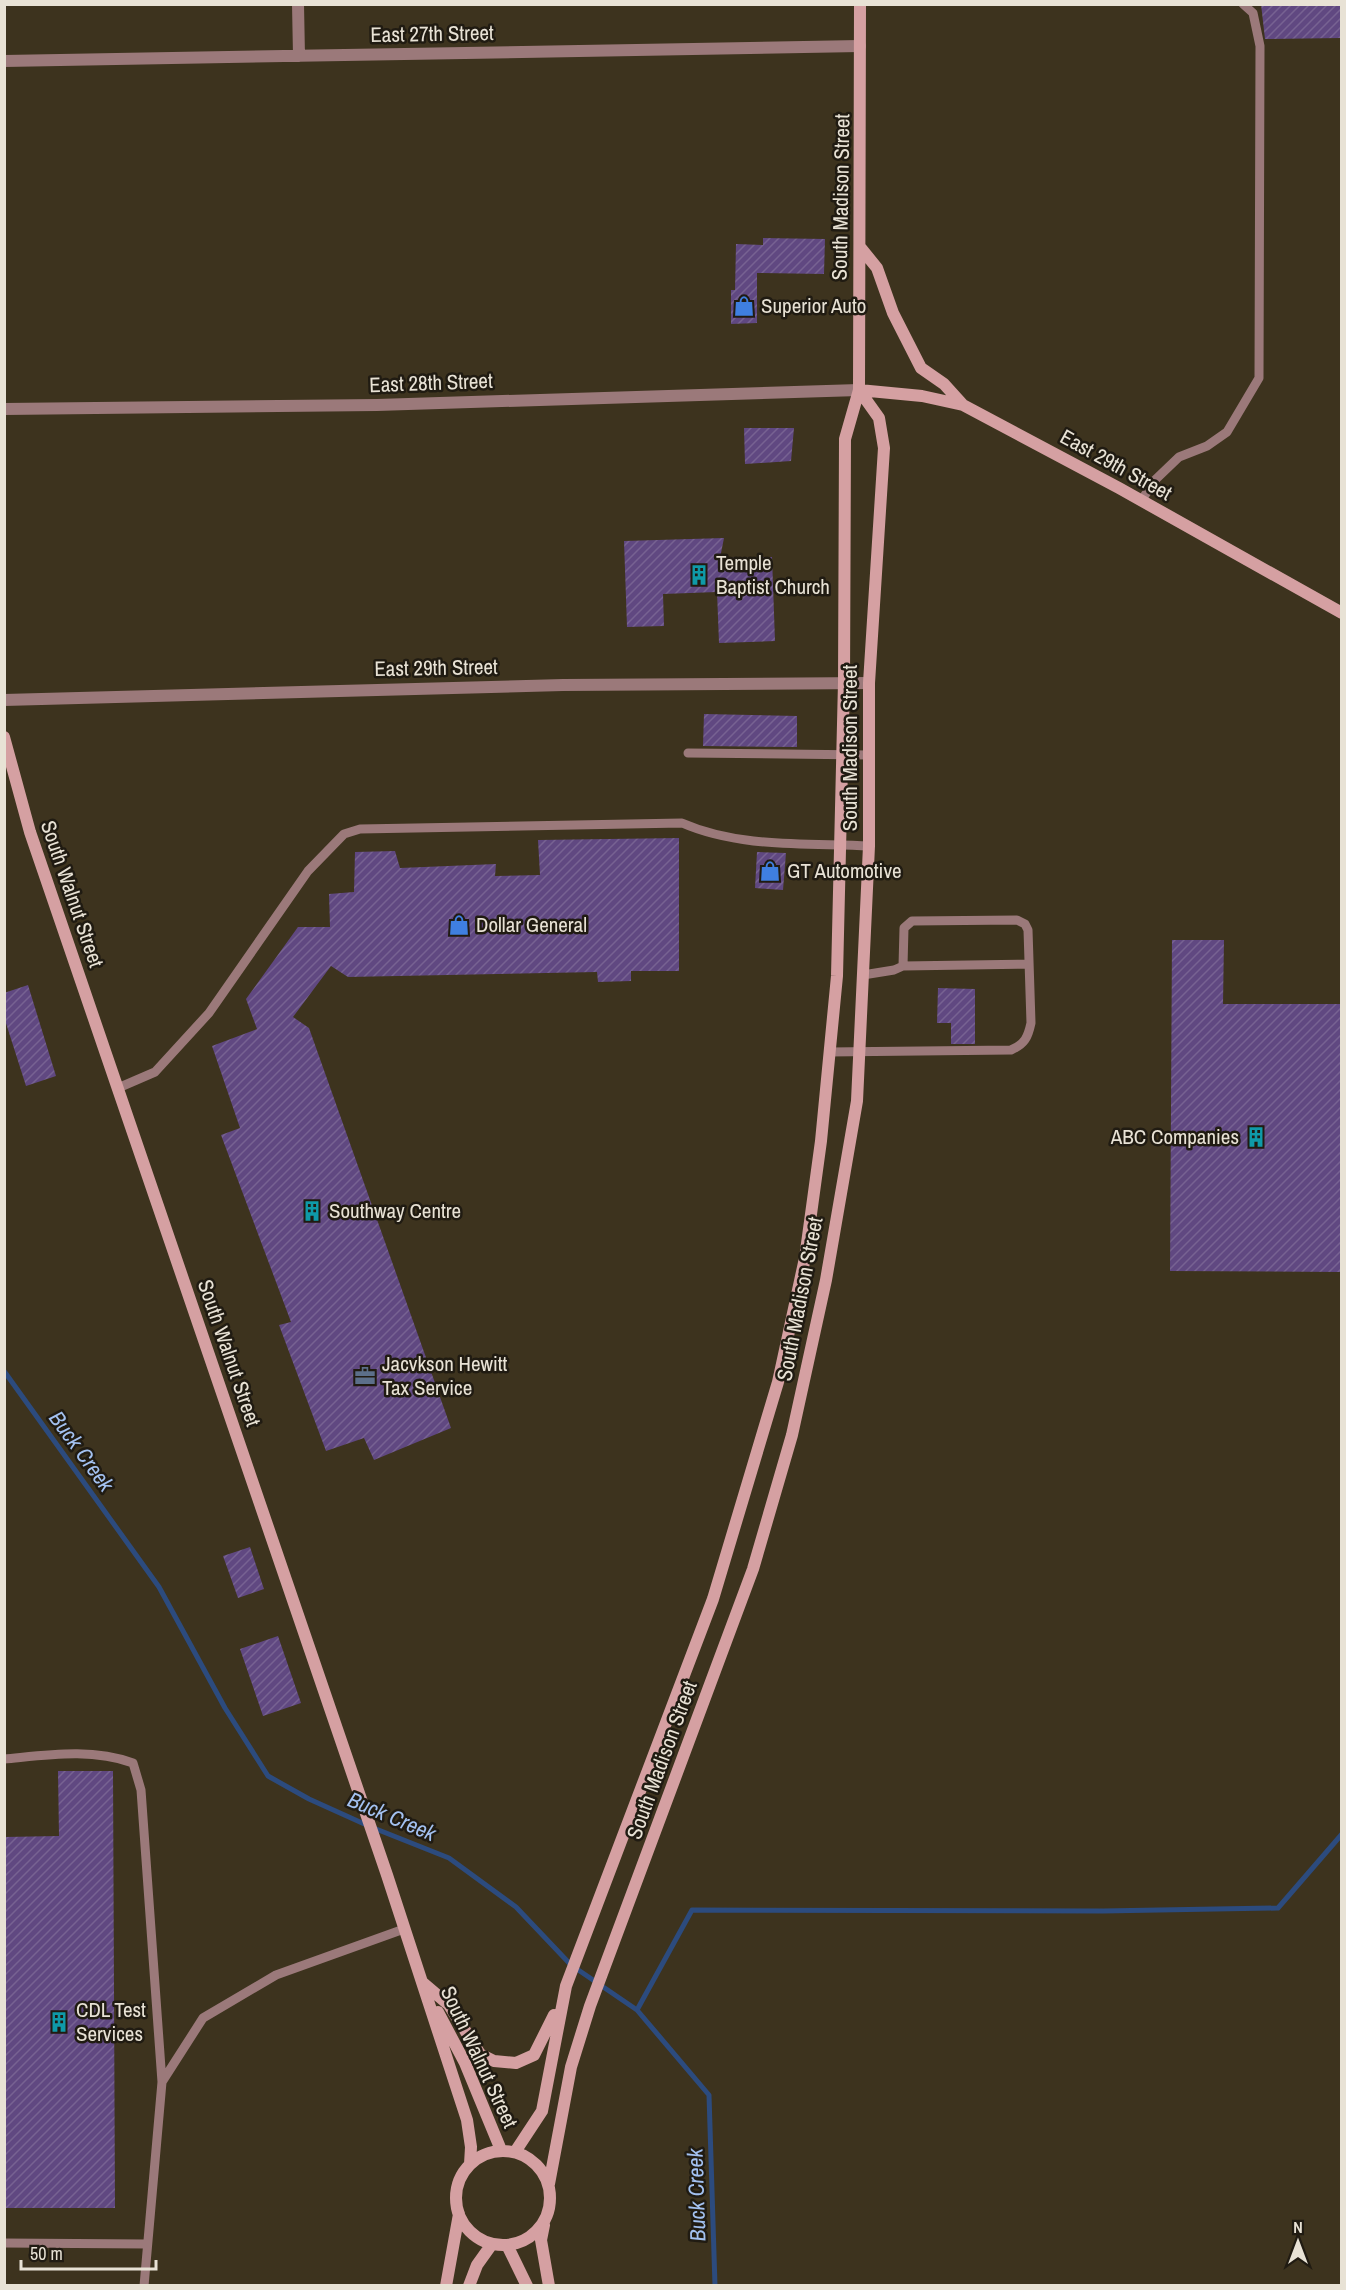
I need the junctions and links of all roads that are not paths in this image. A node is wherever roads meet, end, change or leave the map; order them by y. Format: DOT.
graph roads {
  1 [pos="298,4"];
  2 [pos="860,4"];
  3 [pos="1243,4"];
  4 [pos="860,46"];
  5 [pos="299,56"];
  6 [pos="4,61"];
  7 [pos="860,247"];
  8 [pos="859,390"];
  9 [pos="963,405"];
  10 [pos="4,409"];
  11 [pos="1141,501"];
  12 [pos="1341,613"];
  13 [pos="844,682"];
  14 [pos="869,683"];
  15 [pos="4,700"];
  16 [pos="4,737"];
  17 [pos="688,753"];
  18 [pos="843,755"];
  19 [pos="869,755"];
  20 [pos="840,845"];
  21 [pos="869,846"];
  22 [pos="1029,964"];
  23 [pos="903,966"];
  24 [pos="863,975"];
  25 [pos="829,1052"];
  26 [pos="860,1052"];
  27 [pos="118,1088"];
  28 [pos="4,1760"];
  29 [pos="405,1929"];
  30 [pos="422,1981"];
  31 [pos="568,1982"];
  32 [pos="162,2082"];
  33 [pos="501,2150"];
  34 [pos="515,2152"];
  35 [pos="470,2164"];
  36 [pos="549,2184"];
  37 [pos="459,2214"];
  38 [pos="545,2220"];
  39 [pos="4,2243"];
  40 [pos="147,2244"];
  41 [pos="492,2244"];
  42 [pos="507,2245"];
  43 [pos="144,2286"];
  44 [pos="446,2286"];
  45 [pos="469,2286"];
  46 [pos="527,2286"];
  47 [pos="549,2286"];
  1 -- 5 [label="street"];
  2 -- 4 [label="main road, South Madison Street"];
  3 -- 11 [label="lane"];
  4 -- 5 [label="street, East 27th Street"];
  4 -- 7 [label="main road, South Madison Street"];
  5 -- 6 [label="street, East 27th Street"];
  7 -- 8 [label="main road, South Madison Street"];
  7 -- 9 [label="main road"];
  8 -- 9 [label="main road, East 29th Street"];
  8 -- 10 [label="street, East 28th Street"];
  8 -- 13 [label="main road, South Madison Street"];
  8 -- 14 [label="main road, South Madison Street"];
  9 -- 11 [label="main road, East 29th Street"];
  11 -- 12 [label="main road, East 29th Street"];
  13 -- 14 [label="street, East 29th Street"];
  13 -- 15 [label="street, East 29th Street"];
  13 -- 18 [label="main road, South Madison Street"];
  14 -- 19 [label="main road, South Madison Street"];
  16 -- 27 [label="main road, South Walnut Street"];
  17 -- 18 [label="lane"];
  18 -- 19 [label="lane"];
  18 -- 20 [label="main road, South Madison Street"];
  19 -- 21 [label="main road, South Madison Street"];
  20 -- 21 [label="lane"];
  20 -- 25 [label="main road, South Madison Street"];
  20 -- 27 [label="lane"];
  21 -- 24 [label="main road, South Madison Street"];
  22 -- 23 [label="lane"];
  22 -- 23 [label="lane"];
  22 -- 26 [label="lane"];
  23 -- 24 [label="lane"];
  24 -- 26 [label="main road, South Madison Street"];
  25 -- 26 [label="lane"];
  25 -- 31 [label="main road, South Madison Street"];
  26 -- 36 [label="main road, South Madison Street"];
  27 -- 29 [label="main road, South Walnut Street"];
  28 -- 32 [label="lane"];
  29 -- 30 [label="main road, South Walnut Street"];
  29 -- 32 [label="lane"];
  30 -- 31 [label="main road"];
  30 -- 33 [label="main road, South Walnut Street"];
  30 -- 35 [label="main road, South Walnut Street"];
  31 -- 34 [label="main road, South Madison Street"];
  32 -- 40 [label="lane"];
  33 -- 34 [label="main road"];
  33 -- 35 [label="main road"];
  34 -- 36 [label="main road"];
  35 -- 37 [label="main road"];
  36 -- 38 [label="main road"];
  37 -- 41 [label="main road"];
  37 -- 44 [label="main road"];
  38 -- 42 [label="main road"];
  38 -- 47 [label="main road"];
  39 -- 40 [label="lane"];
  40 -- 43 [label="lane"];
  41 -- 42 [label="main road"];
  41 -- 45 [label="main road"];
  42 -- 46 [label="main road"];
}
